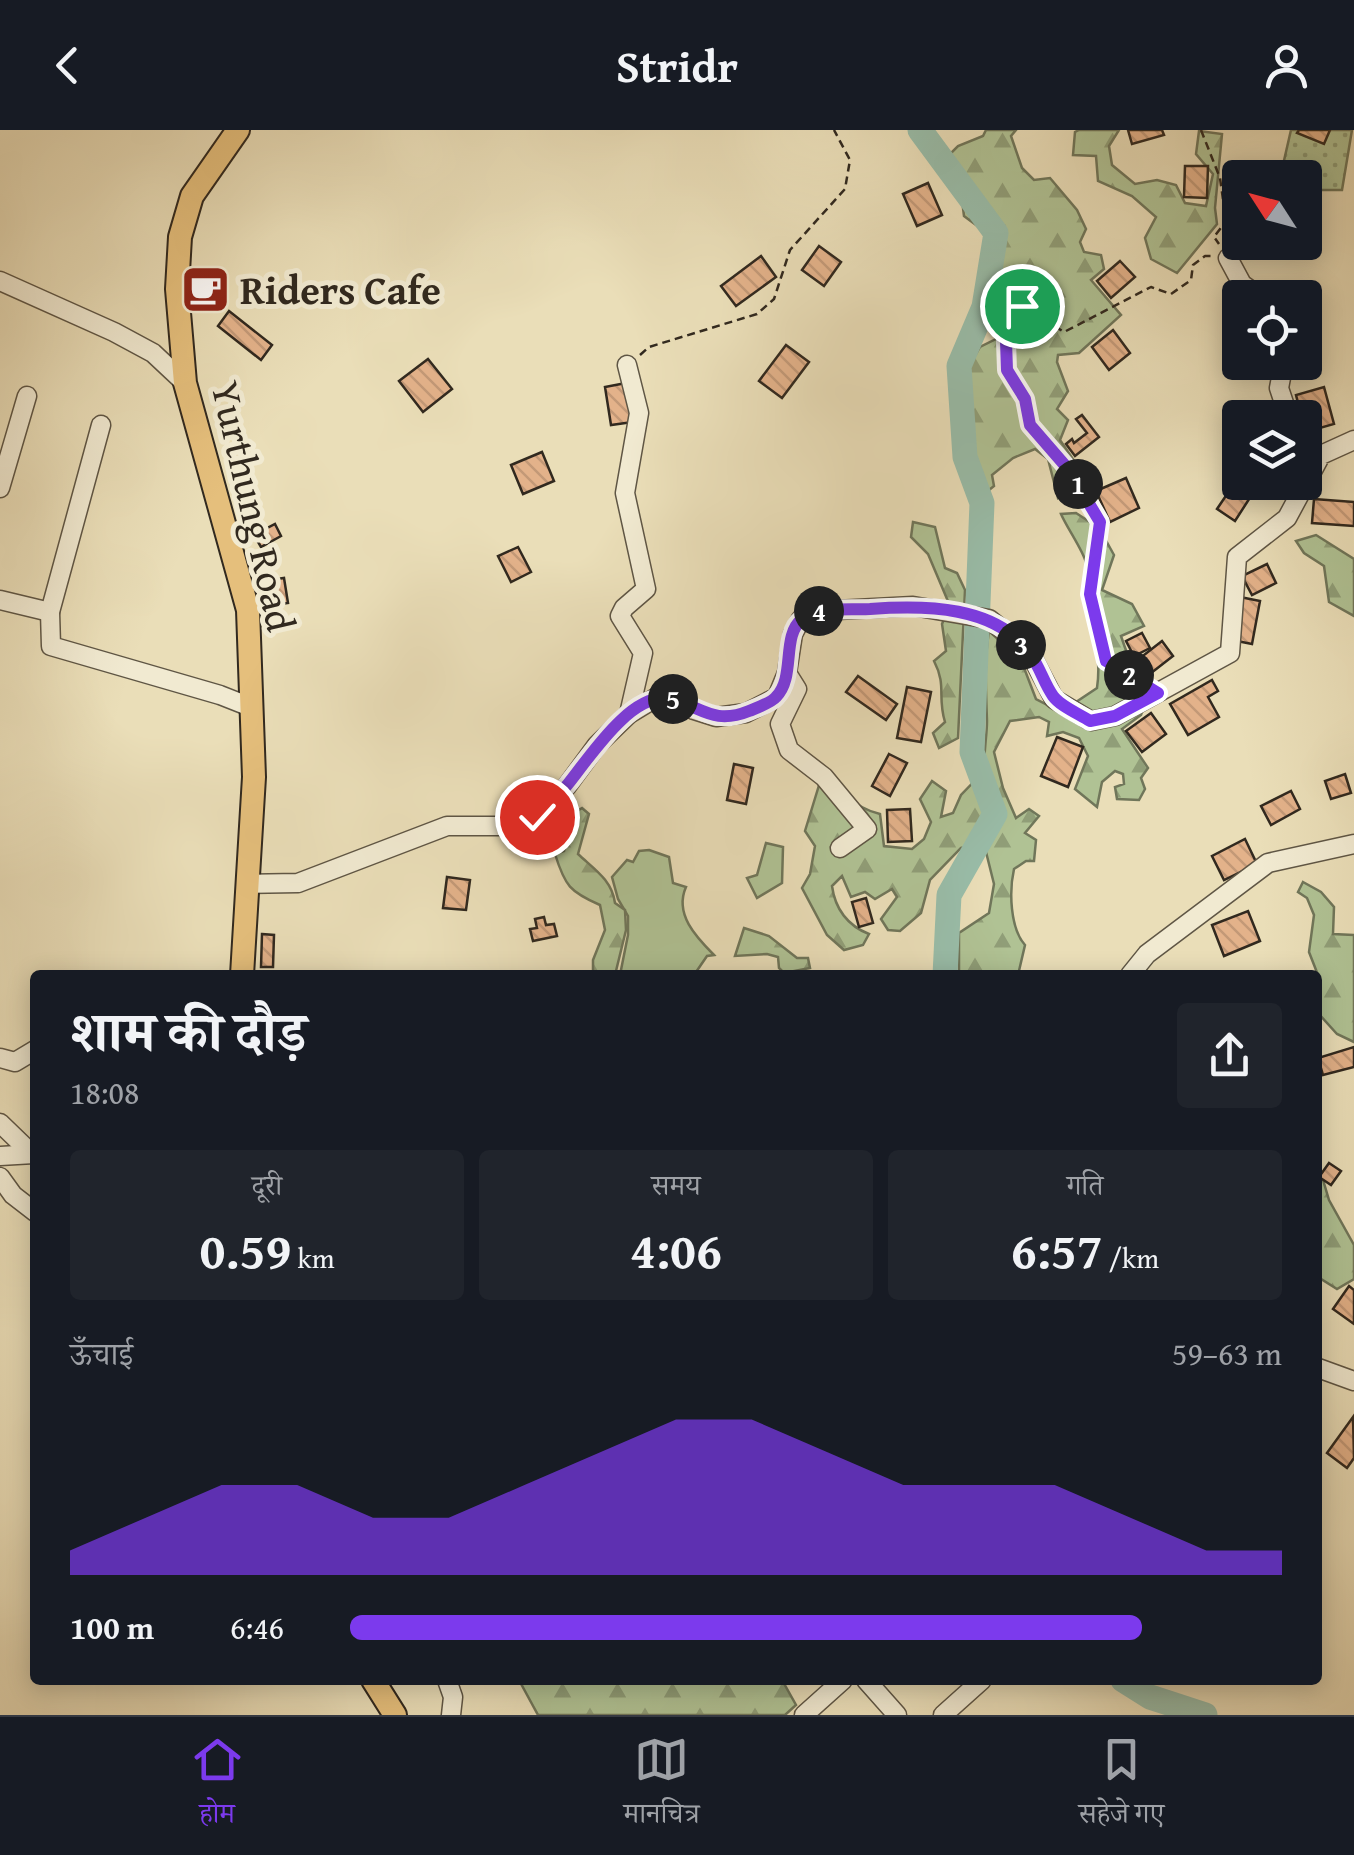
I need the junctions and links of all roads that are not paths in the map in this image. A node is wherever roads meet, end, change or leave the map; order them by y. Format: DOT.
graph roads {
  1 [pos="238,130"];
  2 [pos="0,280"];
  3 [pos="627,366"];
  4 [pos="185,383"];
  5 [pos="27,396"];
  6 [pos="101,425"];
  7 [pos="1354,440"];
  8 [pos="5,447"];
  9 [pos="1322,455"];
  10 [pos="0,488"];
  11 [pos="1295,500"];
  12 [pos="0,600"];
  13 [pos="50,612"];
  14 [pos="787,673"];
  15 [pos="253,708"];
  16 [pos="629,714"];
  17 [pos="1354,844"];
  18 [pos="840,848"];
  19 [pos="247,884"];
  20 [pos="242,970"];
  21 [pos="1134,970"];
  22 [pos="30,1053"];
  23 [pos="0,1058"];
  24 [pos="0,1123"];
  25 [pos="30,1151"];
  26 [pos="30,1154"];
  27 [pos="0,1156"];
  28 [pos="0,1178"];
  29 [pos="30,1208"];
  30 [pos="1322,1369"];
  31 [pos="1354,1381"];
  32 [pos="375,1685"];
  33 [pos="449,1685"];
  34 [pos="837,1685"];
  35 [pos="870,1685"];
  36 [pos="976,1685"];
  37 [pos="395,1715"];
  38 [pos="452,1715"];
  39 [pos="804,1715"];
  40 [pos="897,1715"];
  41 [pos="943,1715"];
  1 -- 4 [label="main road, Yurthung Road"];
  2 -- 4 [label="street"];
  3 -- 16 [label="street"];
  4 -- 15 [label="main road, Yurthung Road"];
  5 -- 8 [label="street"];
  6 -- 13 [label="street"];
  7 -- 9 [label="street"];
  8 -- 10 [label="street"];
  11 -- 14 [label="street"];
  12 -- 13 [label="street"];
  13 -- 15 [label="street"];
  14 -- 16 [label="street"];
  14 -- 18 [label="street"];
  15 -- 19 [label="main road, Yurthung Road"];
  16 -- 19 [label="street"];
  17 -- 21 [label="street"];
  19 -- 20 [label="main road, Yurthung Road"];
  22 -- 23 [label="street"];
  24 -- 25 [label="street"];
  26 -- 27 [label="street"];
  28 -- 29 [label="street"];
  30 -- 31 [label="street"];
  32 -- 37 [label="main road"];
  33 -- 38 [label="street"];
  34 -- 39 [label="street"];
  35 -- 40 [label="street"];
  36 -- 41 [label="street"];
}
